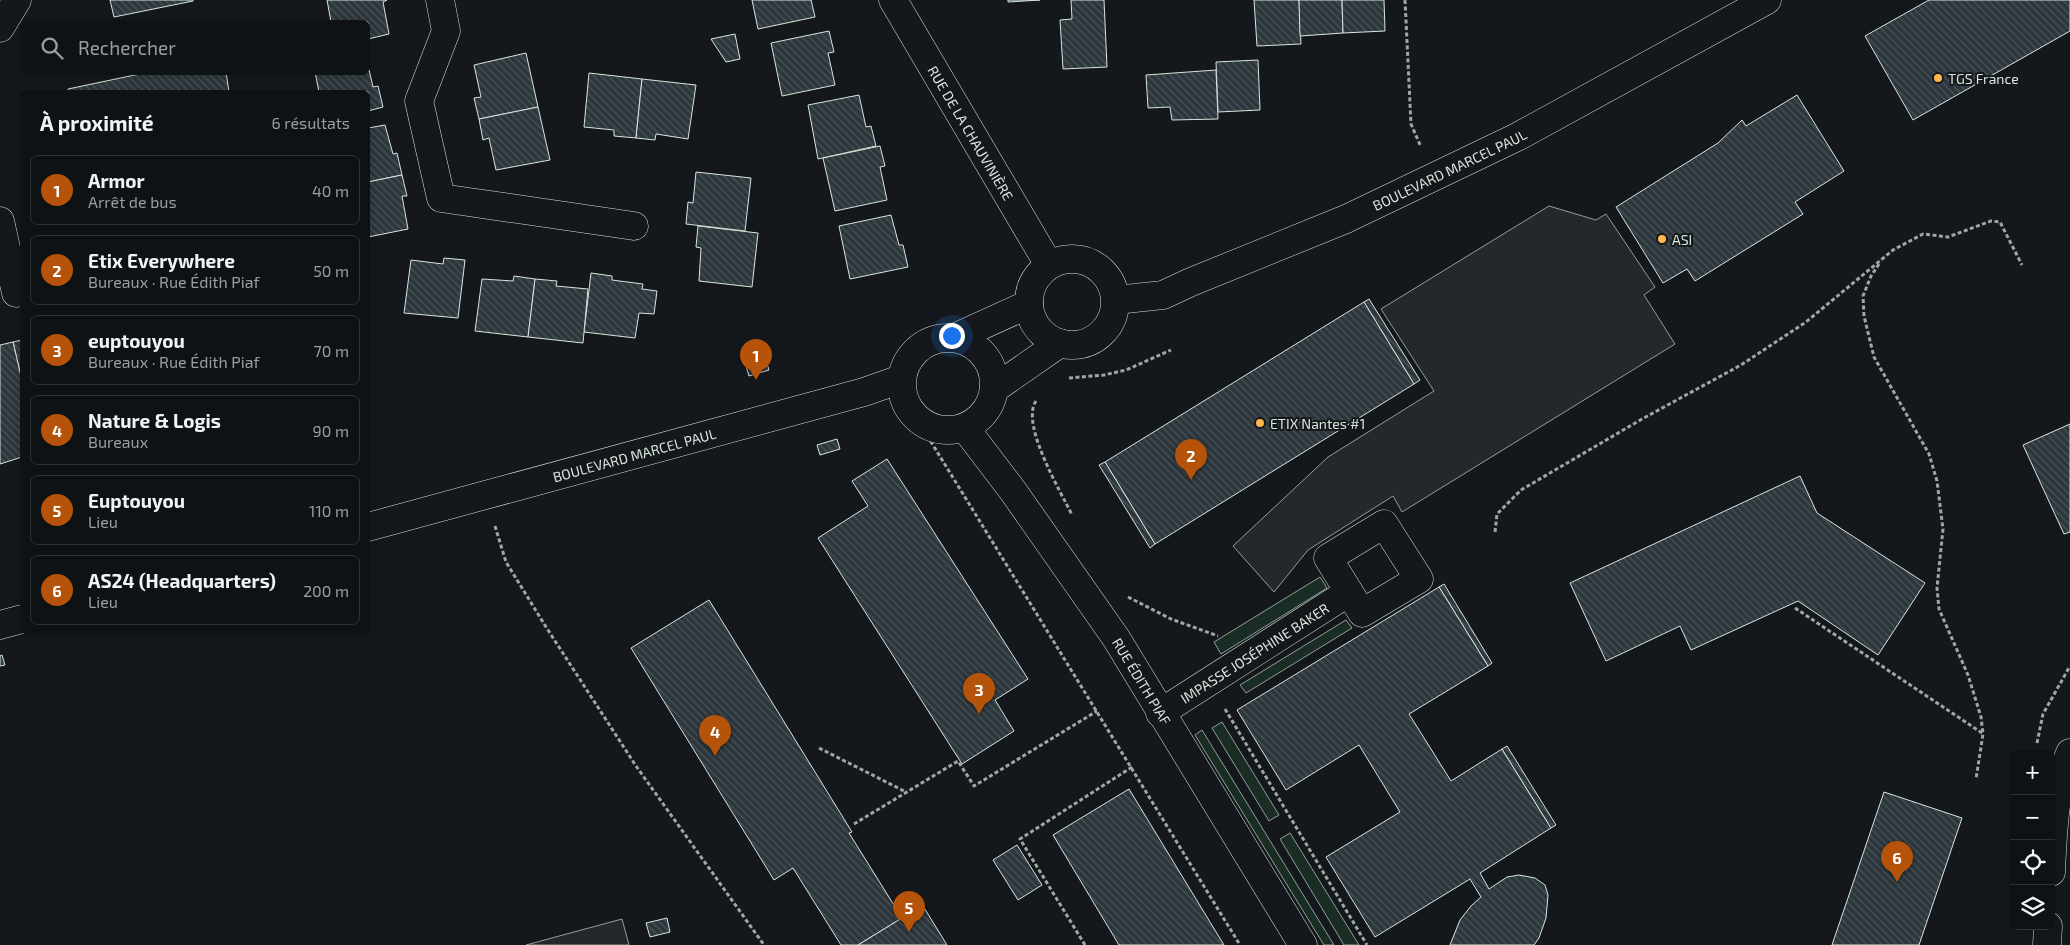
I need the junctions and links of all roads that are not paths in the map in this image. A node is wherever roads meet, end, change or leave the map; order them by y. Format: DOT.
graph roads {
  1 [pos="17,0"];
  2 [pos="440,0"];
  3 [pos="893,0"];
  4 [pos="1767,0"];
  5 [pos="0,28"];
  6 [pos="0,221"];
  7 [pos="634,226"];
  8 [pos="1049,265"];
  9 [pos="20,292"];
  10 [pos="1116,300"];
  11 [pos="1029,304"];
  12 [pos="954,338"];
  13 [pos="1060,343"];
  14 [pos="901,379"];
  15 [pos="994,389"];
  16 [pos="965,428"];
  17 [pos="370,526"];
  18 [pos="1349,592"];
  19 [pos="20,620"];
  20 [pos="0,625"];
  21 [pos="1160,713"];
  22 [pos="2070,753"];
  23 [pos="2053,840"];
  24 [pos="2048,930"];
  25 [pos="1304,945"];
  26 [pos="2047,945"];
  1 -- 5 [label="street"];
  2 -- 7 [label="street"];
  3 -- 8 [label="street, RUE DE LA CHAUVINIÈRE"];
  4 -- 10 [label="street, BOULEVARD MARCEL PAUL"];
  6 -- 9 [label="street"];
  8 -- 10 [label="street"];
  8 -- 11 [label="street"];
  10 -- 13 [label="street"];
  11 -- 12 [label="street"];
  11 -- 13 [label="street"];
  12 -- 14 [label="street"];
  12 -- 15 [label="street"];
  13 -- 15 [label="street"];
  14 -- 16 [label="street"];
  14 -- 17 [label="street, BOULEVARD MARCEL PAUL"];
  15 -- 16 [label="street"];
  16 -- 21 [label="street, RUE ÉDITH PIAF"];
  18 -- 21 [label="street, IMPASSE JOSÉPHINE BAKER"];
  19 -- 20 [label="street"];
  21 -- 25 [label="street, RUE ÉDITH PIAF"];
  22 -- 23 [label="street"];
  24 -- 26 [label="street"];
}
